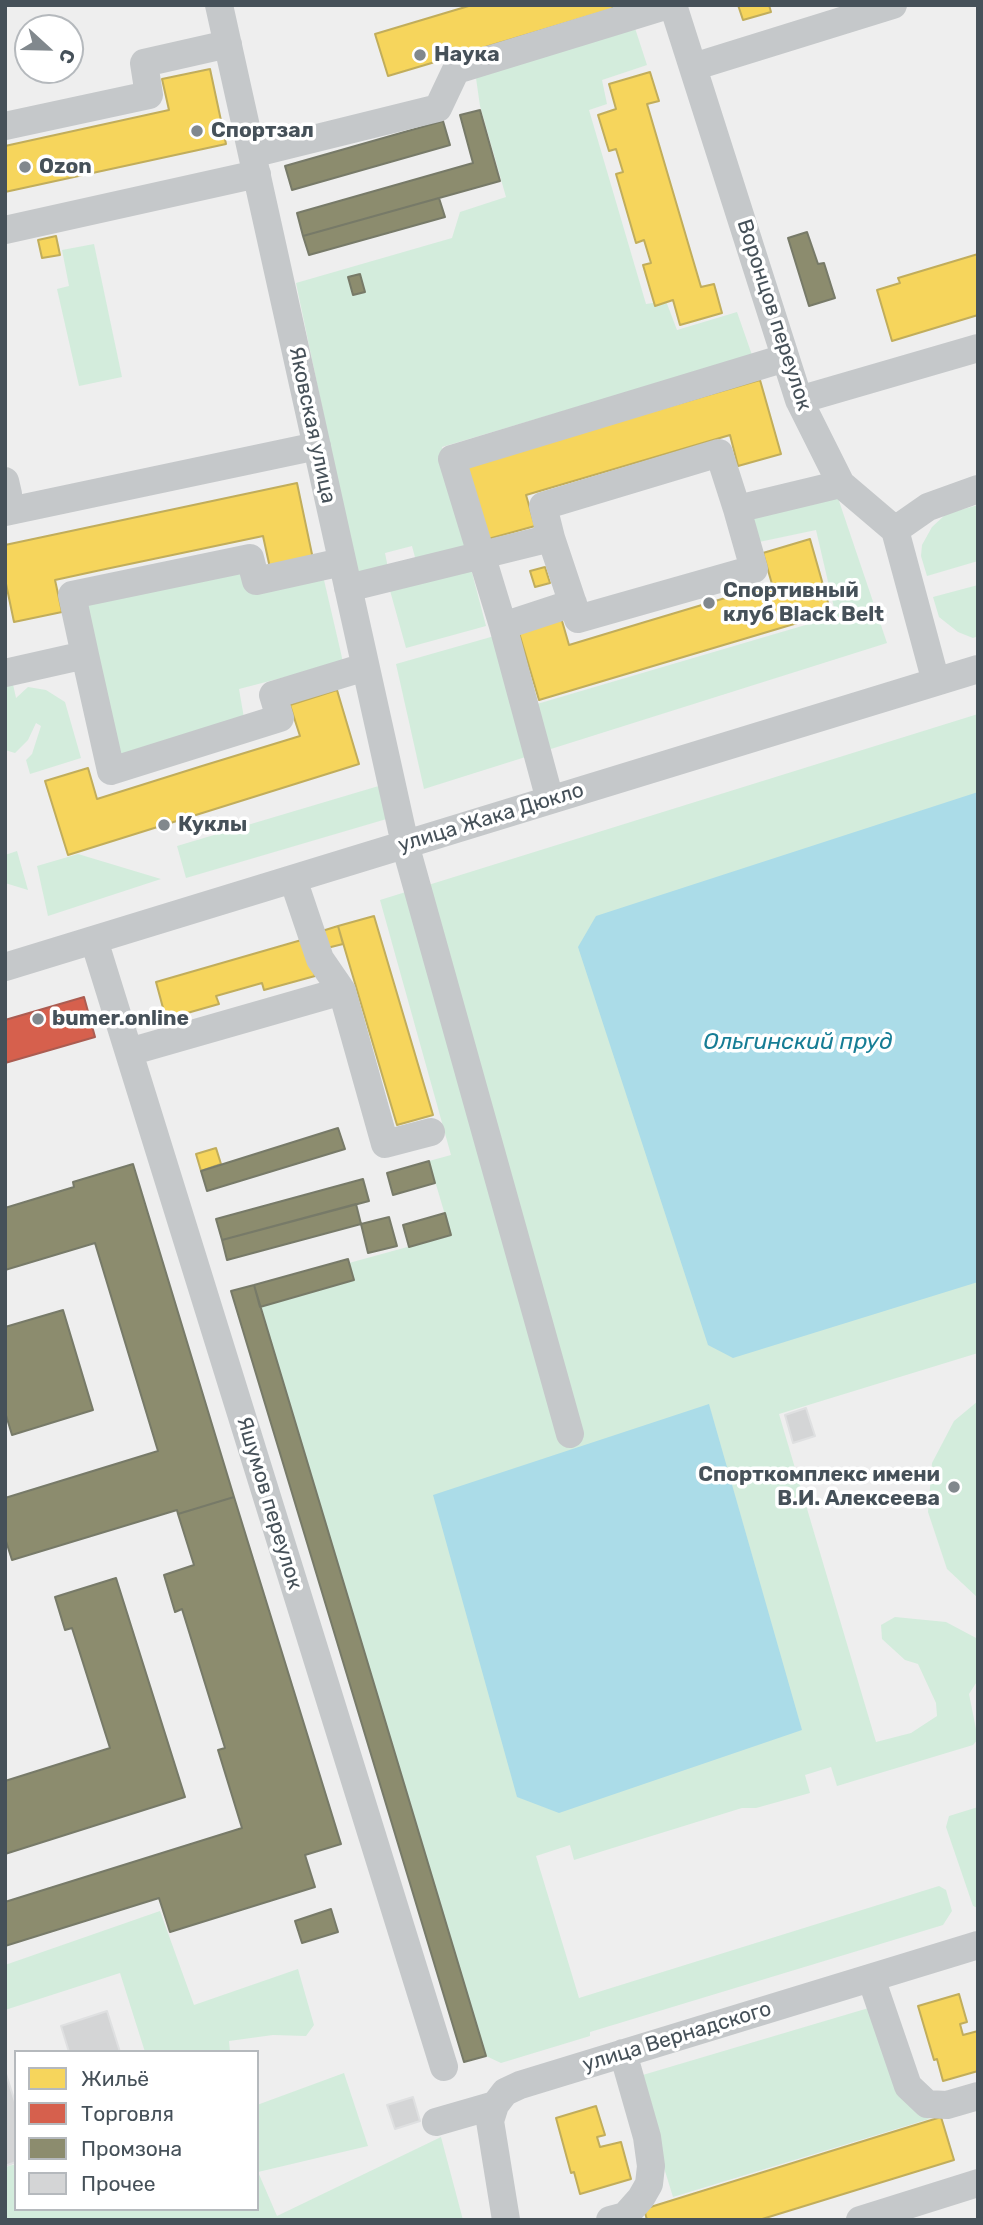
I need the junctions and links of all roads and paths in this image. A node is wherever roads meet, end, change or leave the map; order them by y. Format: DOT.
graph roads {
  1 [pos="219,5"];
  2 [pos="671,5"];
  3 [pos="893,5"];
  4 [pos="228,44"];
  5 [pos="693,67"];
  6 [pos="5,126"];
  7 [pos="254,164"];
  8 [pos="5,230"];
  9 [pos="978,348"];
  10 [pos="785,358"];
  11 [pos="799,400"];
  12 [pos="317,446"];
  13 [pos="5,481"];
  14 [pos="841,484"];
  15 [pos="978,489"];
  16 [pos="5,495"];
  17 [pos="737,509"];
  18 [pos="5,512"];
  19 [pos="895,530"];
  20 [pos="551,538"];
  21 [pos="481,556"];
  22 [pos="345,575"];
  23 [pos="573,603"];
  24 [pos="502,626"];
  25 [pos="85,655"];
  26 [pos="365,667"];
  27 [pos="978,669"];
  28 [pos="5,673"];
  29 [pos="936,682"];
  30 [pos="550,800"];
  31 [pos="405,844"];
  32 [pos="293,879"];
  33 [pos="94,940"];
  34 [pos="5,967"];
  35 [pos="342,991"];
  36 [pos="130,1052"];
  37 [pos="431,1132"];
  38 [pos="570,1434"];
  39 [pos="977,1947"];
  40 [pos="871,1978"];
  41 [pos="623,2053"];
  42 [pos="444,2067"];
  43 [pos="978,2096"];
  44 [pos="495,2105"];
  45 [pos="436,2122"];
  46 [pos="978,2183"];
  47 [pos="620,2218"];
  48 [pos="506,2220"];
  49 [pos="860,2220"];
  1 -- 4 [label="street, Яковская улица"];
  2 -- 5 [label="street, Воронцов переулок"];
  2 -- 7 [label="street"];
  3 -- 5 [label="street"];
  4 -- 6 [label="street"];
  4 -- 7 [label="street, Яковская улица"];
  5 -- 10 [label="street, Воронцов переулок"];
  7 -- 8 [label="street"];
  7 -- 12 [label="street, Яковская улица"];
  9 -- 11 [label="street"];
  10 -- 11 [label="street, Воронцов переулок"];
  10 -- 21 [label="street"];
  11 -- 14 [label="street, Воронцов переулок"];
  12 -- 18 [label="street"];
  12 -- 22 [label="street, Яковская улица"];
  13 -- 16 [label="street"];
  14 -- 17 [label="street"];
  14 -- 19 [label="street, Воронцов переулок"];
  15 -- 19 [label="street"];
  17 -- 20 [label="street"];
  17 -- 23 [label="street"];
  19 -- 29 [label="street"];
  20 -- 21 [label="street"];
  20 -- 23 [label="street"];
  21 -- 22 [label="street"];
  21 -- 24 [label="street"];
  22 -- 25 [label="street"];
  22 -- 26 [label="street, Яковская улица"];
  23 -- 24 [label="street"];
  24 -- 30 [label="street"];
  25 -- 26 [label="street"];
  25 -- 28 [label="street"];
  26 -- 31 [label="street, Яковская улица"];
  27 -- 29 [label="street, улица Жака Дюкло"];
  29 -- 30 [label="street, улица Жака Дюкло"];
  30 -- 31 [label="street, улица Жака Дюкло"];
  31 -- 32 [label="street, улица Жака Дюкло"];
  31 -- 38 [label="street, Яковская улица"];
  32 -- 33 [label="street, улица Жака Дюкло"];
  32 -- 35 [label="street"];
  33 -- 34 [label="street, улица Жака Дюкло"];
  33 -- 36 [label="street, Яшумов переулок"];
  35 -- 36 [label="street"];
  35 -- 37 [label="street"];
  36 -- 42 [label="street, Яшумов переулок"];
  39 -- 40 [label="street, улица Вернадского"];
  40 -- 41 [label="street, улица Вернадского"];
  40 -- 43 [label="street"];
  41 -- 44 [label="street, улица Вернадского"];
  41 -- 47 [label="street"];
  44 -- 45 [label="street"];
  44 -- 48 [label="street"];
  46 -- 49 [label="street"];
}
